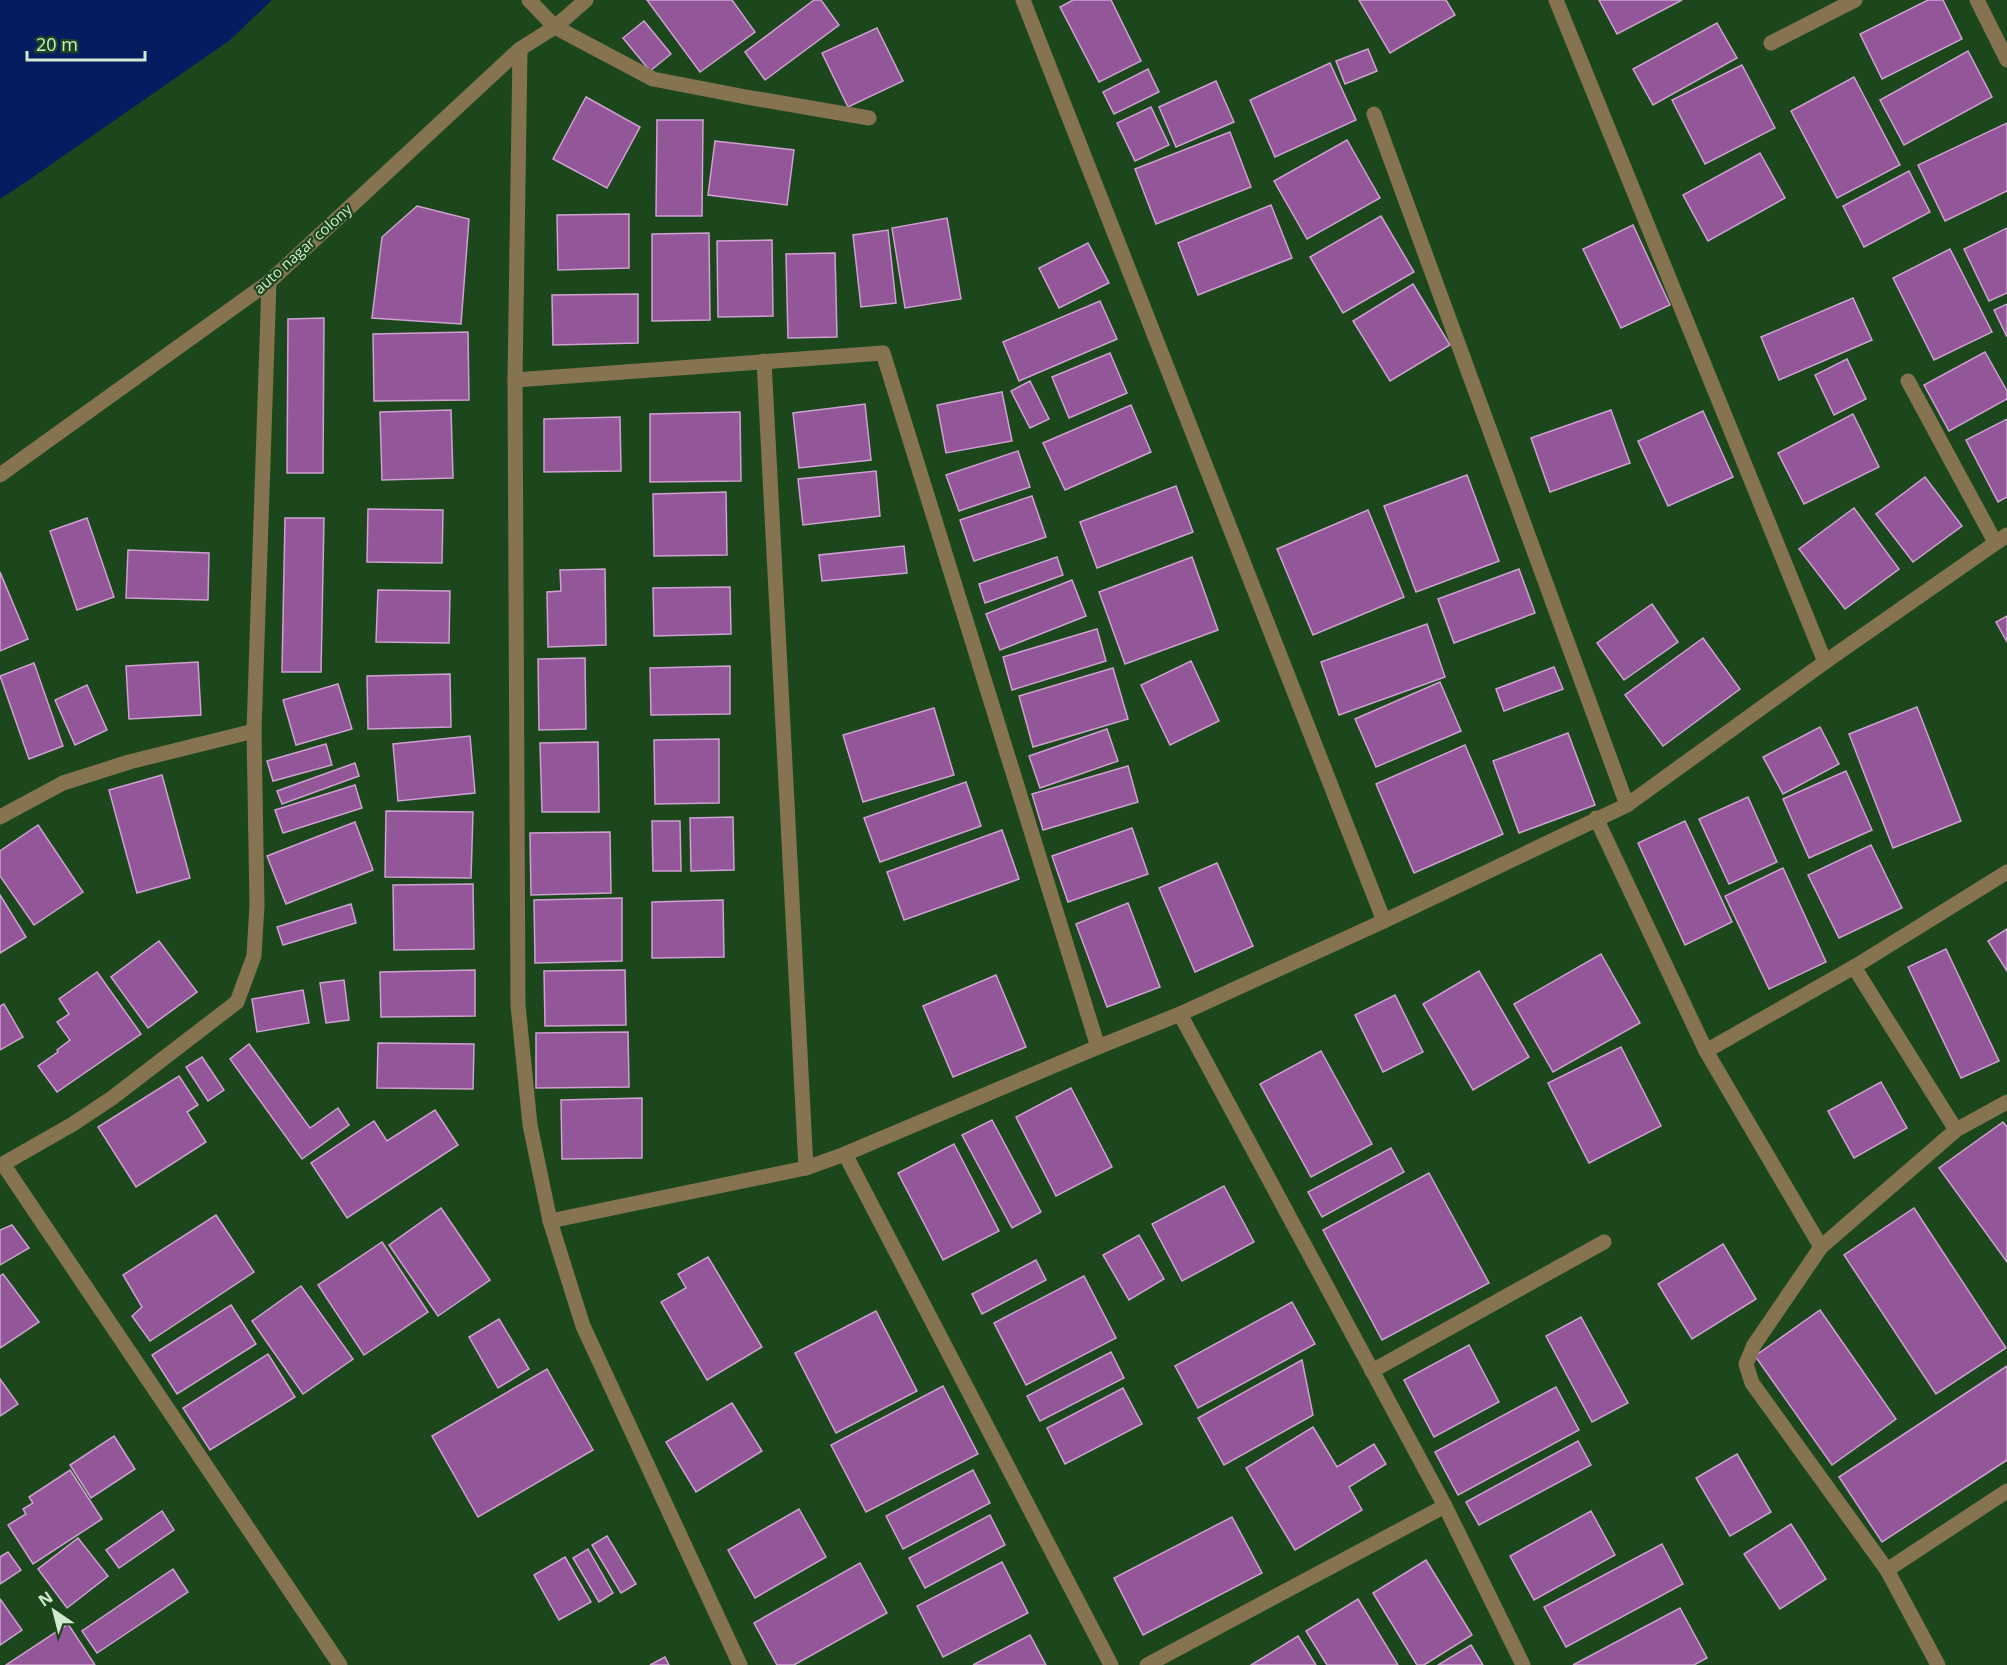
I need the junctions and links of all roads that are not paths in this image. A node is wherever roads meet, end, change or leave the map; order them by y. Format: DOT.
graph roads {
  1 [pos="529,0"];
  2 [pos="586,0"];
  3 [pos="1023,0"];
  4 [pos="1556,0"];
  5 [pos="1855,0"];
  6 [pos="1977,0"];
  7 [pos="555,27"];
  8 [pos="1771,43"];
  9 [pos="520,49"];
  10 [pos="2007,60"];
  11 [pos="1374,114"];
  12 [pos="869,118"];
  13 [pos="269,282"];
  14 [pos="764,361"];
  15 [pos="515,380"];
  16 [pos="1908,381"];
  17 [pos="0,475"];
  18 [pos="2001,539"];
  19 [pos="1826,662"];
  20 [pos="254,731"];
  21 [pos="1627,805"];
  22 [pos="0,817"];
  23 [pos="1596,818"];
  24 [pos="2007,872"];
  25 [pos="1384,921"];
  26 [pos="1854,967"];
  27 [pos="1180,1014"];
  28 [pos="1098,1047"];
  29 [pos="1706,1051"];
  30 [pos="2007,1102"];
  31 [pos="1956,1130"];
  32 [pos="845,1154"];
  33 [pos="1,1163"];
  34 [pos="806,1167"];
  35 [pos="550,1221"];
  36 [pos="1604,1242"];
  37 [pos="1821,1247"];
  38 [pos="1372,1371"];
  39 [pos="2007,1491"];
  40 [pos="1444,1506"];
  41 [pos="1887,1570"];
  42 [pos="339,1665"];
  43 [pos="740,1665"];
  44 [pos="1111,1665"];
  45 [pos="1147,1665"];
  46 [pos="1523,1665"];
  47 [pos="1938,1665"];
  1 -- 7 [label="street"];
  2 -- 7 [label="street, auto nagar colony"];
  3 -- 25 [label="street"];
  4 -- 19 [label="street"];
  5 -- 8 [label="street"];
  6 -- 10 [label="street"];
  7 -- 9 [label="street, auto nagar colony"];
  7 -- 12 [label="street"];
  9 -- 13 [label="street, auto nagar colony"];
  9 -- 15 [label="street"];
  11 -- 21 [label="street"];
  13 -- 17 [label="street, auto nagar colony"];
  13 -- 20 [label="street"];
  14 -- 15 [label="street"];
  14 -- 28 [label="street"];
  14 -- 34 [label="street"];
  15 -- 35 [label="street"];
  16 -- 18 [label="street"];
  18 -- 19 [label="street"];
  19 -- 21 [label="street"];
  20 -- 22 [label="street"];
  20 -- 33 [label="street"];
  21 -- 23 [label="street"];
  23 -- 25 [label="street"];
  23 -- 29 [label="street"];
  24 -- 26 [label="street"];
  25 -- 27 [label="street"];
  26 -- 29 [label="street"];
  26 -- 31 [label="street"];
  27 -- 28 [label="street"];
  27 -- 38 [label="street"];
  28 -- 32 [label="street"];
  29 -- 37 [label="street"];
  30 -- 31 [label="street"];
  31 -- 37 [label="street"];
  32 -- 34 [label="street"];
  32 -- 44 [label="street"];
  33 -- 42 [label="street"];
  34 -- 35 [label="street"];
  35 -- 43 [label="street"];
  36 -- 38 [label="street"];
  37 -- 41 [label="street"];
  38 -- 40 [label="street"];
  39 -- 41 [label="street"];
  40 -- 45 [label="street"];
  40 -- 46 [label="street"];
  41 -- 47 [label="street"];
}
